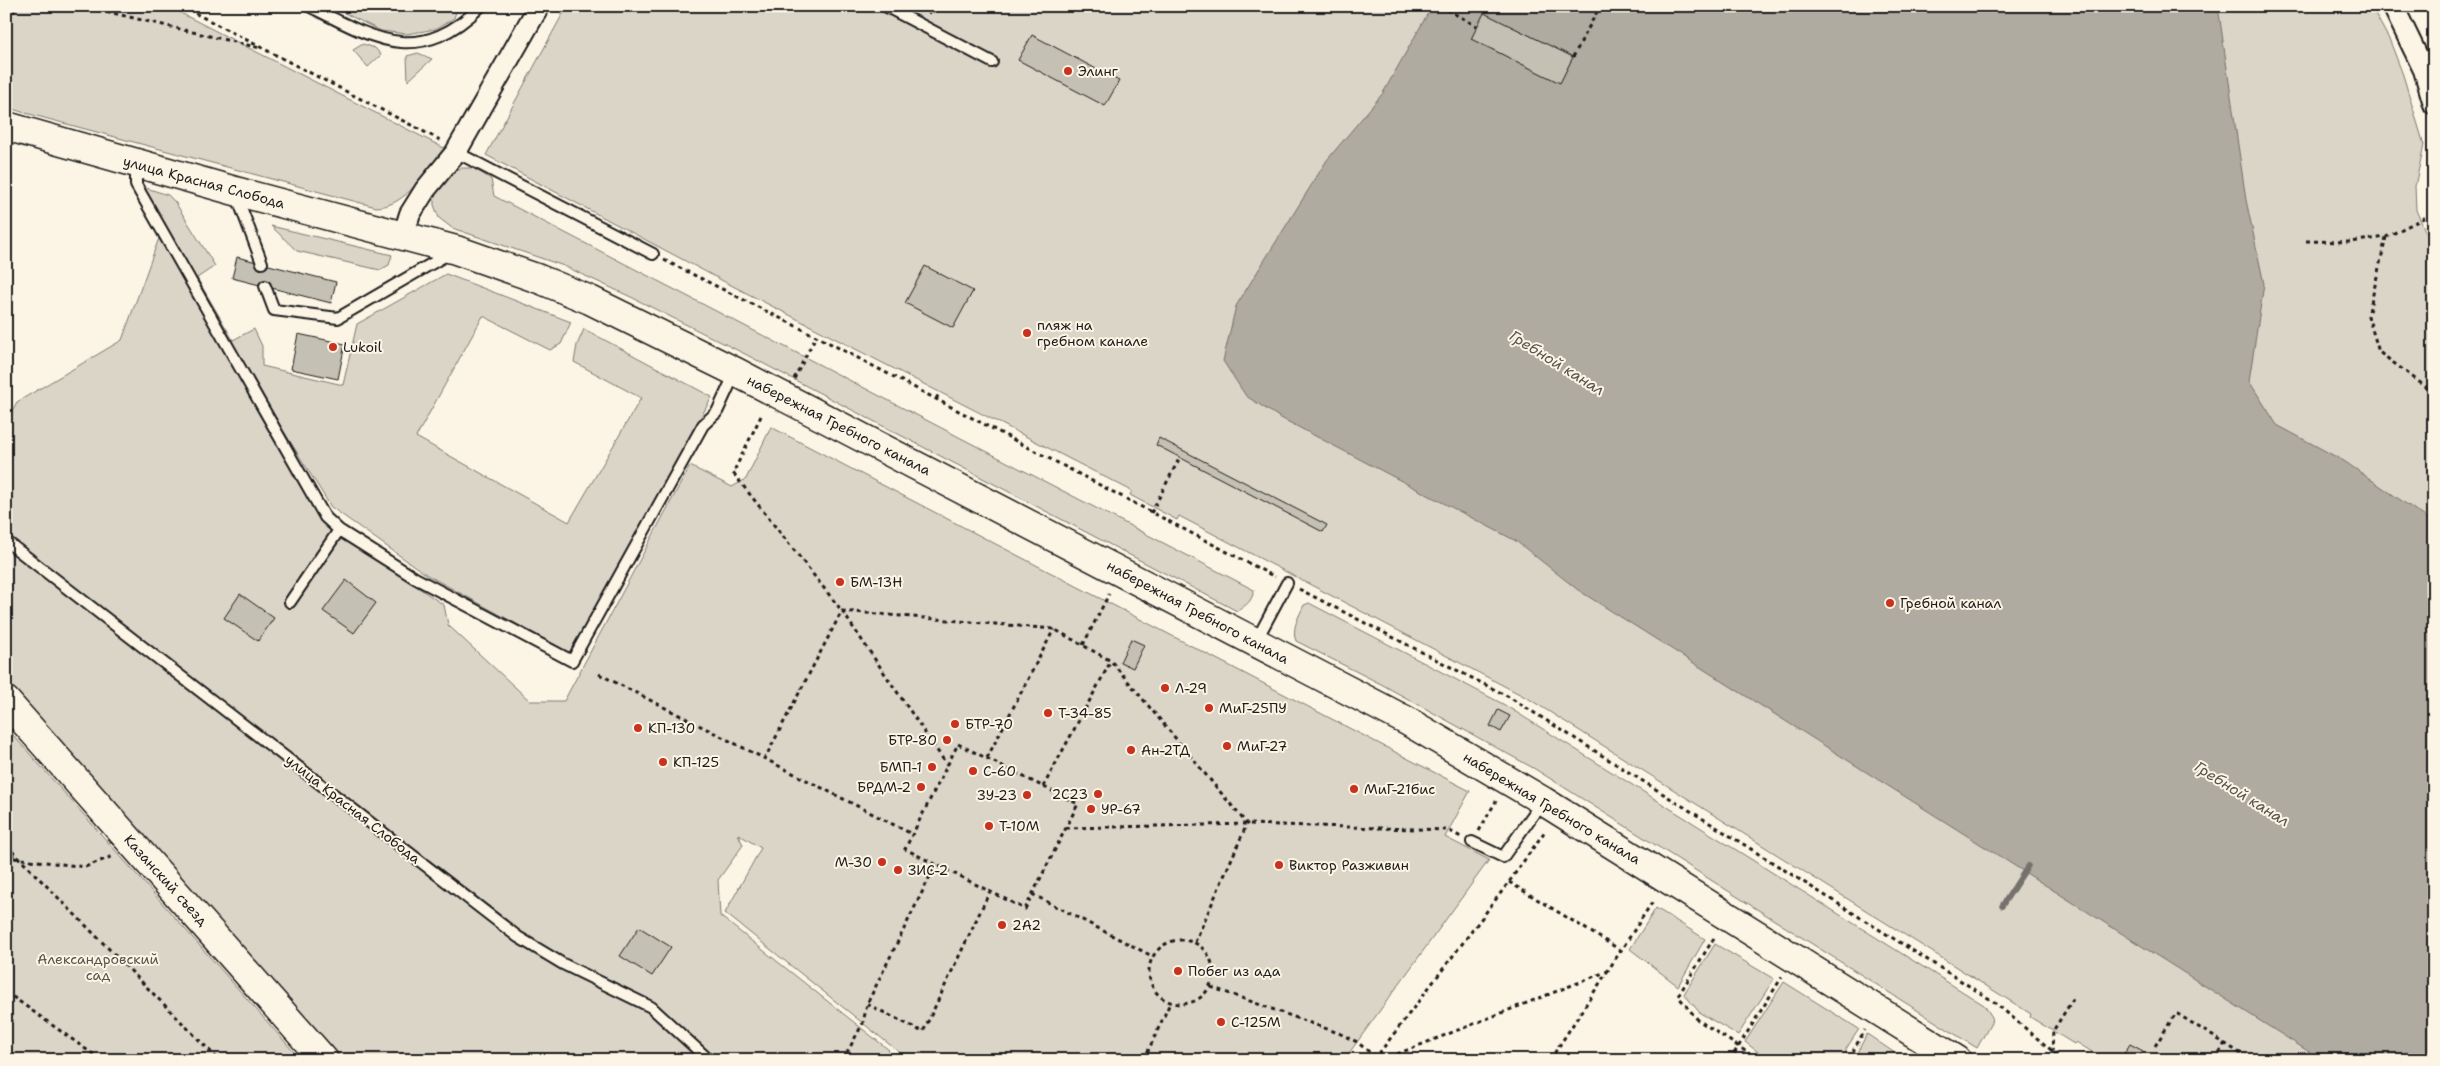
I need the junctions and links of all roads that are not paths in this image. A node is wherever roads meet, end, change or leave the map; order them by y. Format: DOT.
graph roads {
  1 [pos="309,6"];
  2 [pos="481,6"];
  3 [pos="539,6"];
  4 [pos="885,6"];
  5 [pos="2394,6"];
  6 [pos="992,62"];
  7 [pos="2434,104"];
  8 [pos="6,126"];
  9 [pos="456,152"];
  10 [pos="136,164"];
  11 [pos="235,191"];
  12 [pos="403,236"];
  13 [pos="456,250"];
  14 [pos="653,254"];
  15 [pos="262,263"];
  16 [pos="265,286"];
  17 [pos="736,372"];
  18 [pos="339,530"];
  19 [pos="6,541"];
  20 [pos="1287,583"];
  21 [pos="290,602"];
  22 [pos="1256,641"];
  23 [pos="6,701"];
  24 [pos="1543,801"];
  25 [pos="1472,842"];
  26 [pos="324,1060"];
  27 [pos="709,1060"];
  28 [pos="1957,1060"];
  1 -- 2 [label="lane"];
  3 -- 9 [label="street"];
  4 -- 6 [label="lane"];
  5 -- 7 [label="street"];
  8 -- 10 [label="street, улица Красная Слобода"];
  9 -- 12 [label="street"];
  9 -- 14 [label="lane"];
  10 -- 11 [label="street, улица Красная Слобода"];
  10 -- 18 [label="lane"];
  11 -- 12 [label="street, улица Красная Слобода"];
  11 -- 15 [label="lane"];
  12 -- 13 [label="street, набережная Гребного канала"];
  13 -- 16 [label="lane"];
  13 -- 17 [label="street, набережная Гребного канала"];
  17 -- 18 [label="lane"];
  17 -- 22 [label="street, набережная Гребного канала"];
  18 -- 21 [label="lane"];
  19 -- 27 [label="lane, улица Красная Слобода"];
  20 -- 22 [label="lane"];
  22 -- 24 [label="street, набережная Гребного канала"];
  23 -- 26 [label="street, Казанский съезд"];
  24 -- 25 [label="lane"];
  24 -- 28 [label="street, набережная Гребного канала"];
}
